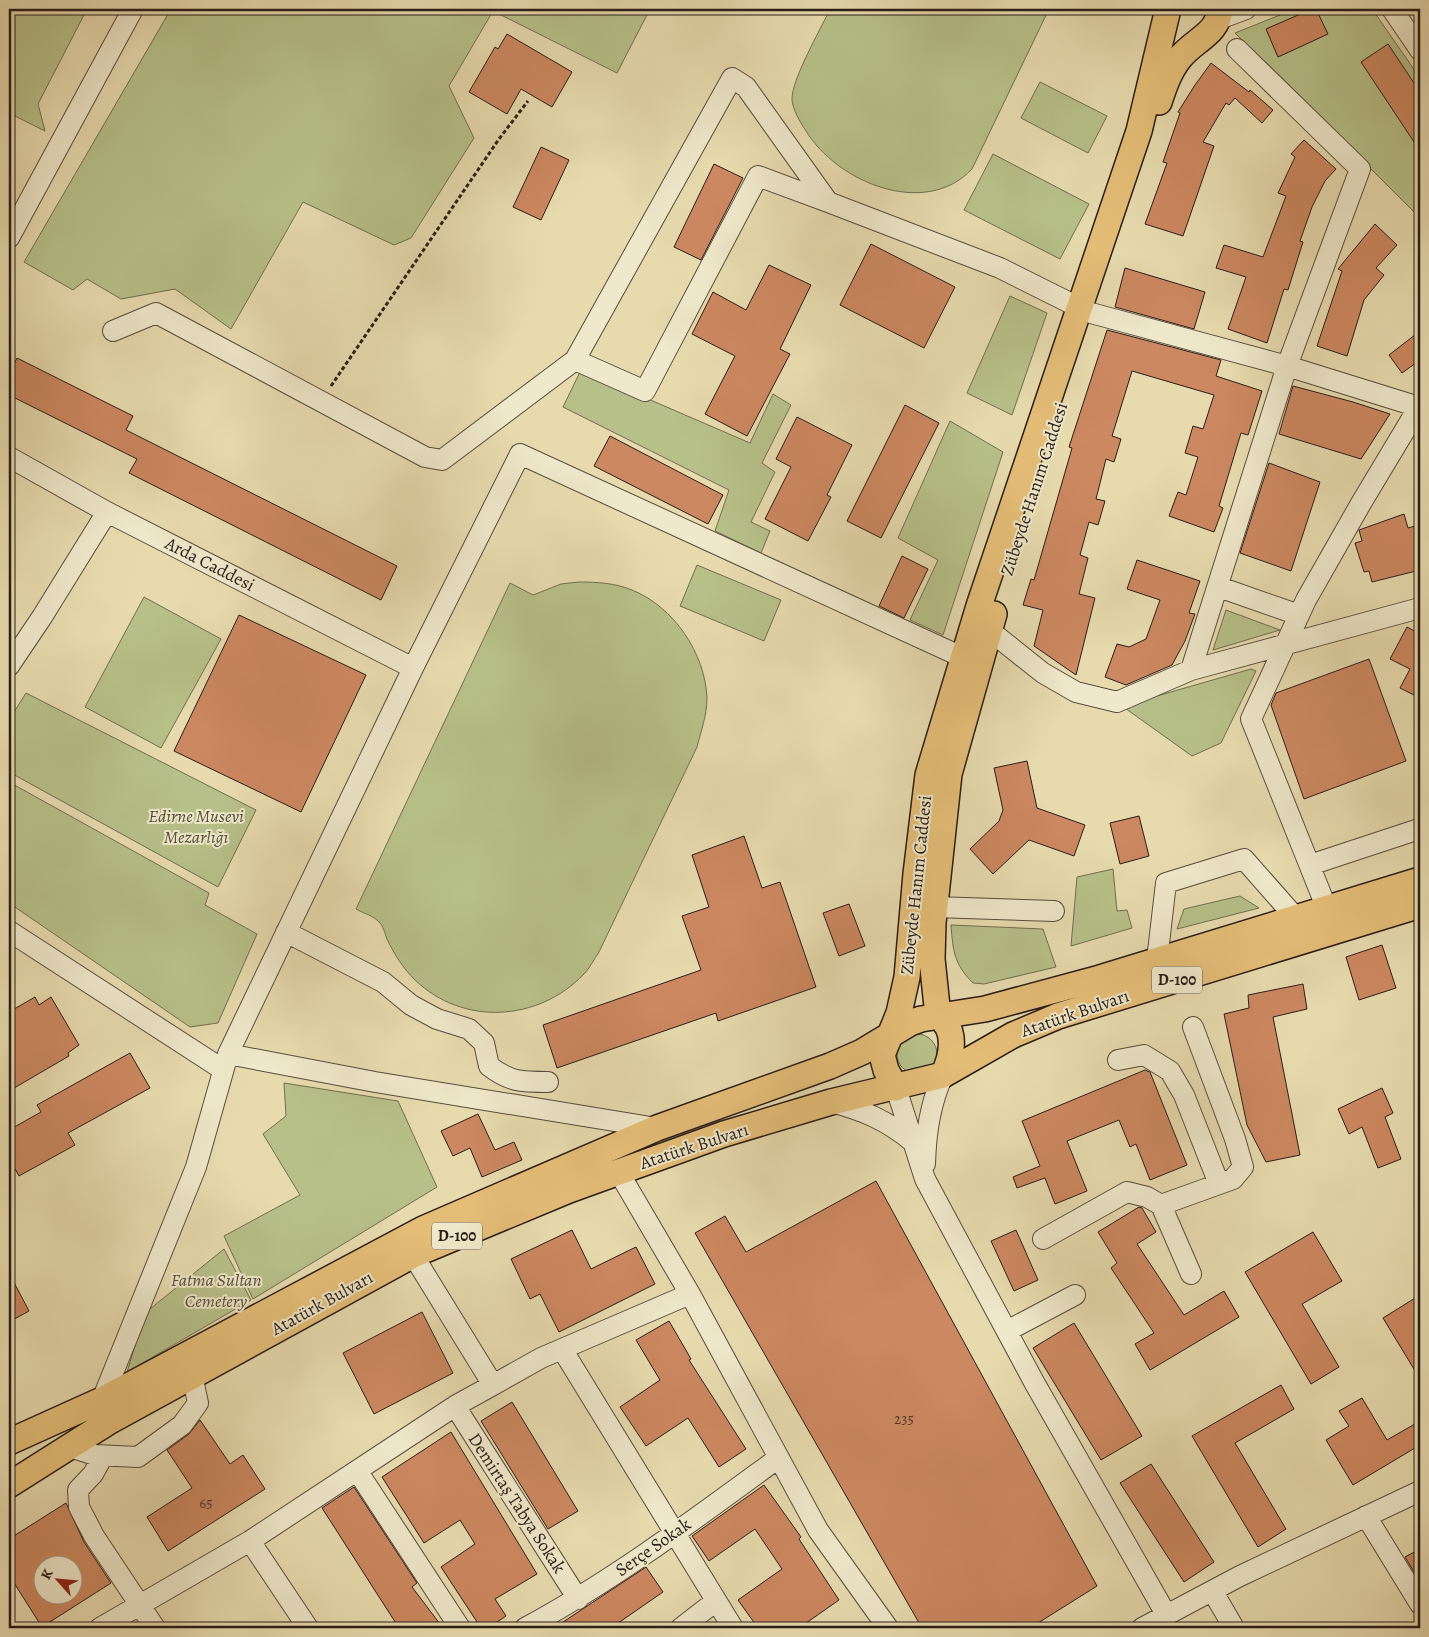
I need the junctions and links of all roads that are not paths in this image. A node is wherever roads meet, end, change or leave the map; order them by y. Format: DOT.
graph roads {
  1 [pos="133,9"];
  2 [pos="1246,9"];
  3 [pos="1392,9"];
  4 [pos="1167,14"];
  5 [pos="1220,14"];
  6 [pos="1197,42"];
  7 [pos="1237,49"];
  8 [pos="1420,50"];
  9 [pos="828,202"];
  10 [pos="9,238"];
  11 [pos="1084,310"];
  12 [pos="113,331"];
  13 [pos="576,360"];
  14 [pos="1287,366"];
  15 [pos="1420,406"];
  16 [pos="9,457"];
  17 [pos="107,512"];
  18 [pos="1219,587"];
  19 [pos="1420,608"];
  20 [pos="1300,615"];
  21 [pos="989,630"];
  22 [pos="1285,644"];
  23 [pos="962,658"];
  24 [pos="9,666"];
  25 [pos="413,668"];
  26 [pos="1191,670"];
  27 [pos="1418,829"];
  28 [pos="1310,865"];
  29 [pos="1420,880"];
  30 [pos="1420,905"];
  31 [pos="934,907"];
  32 [pos="1328,909"];
  33 [pos="1054,911"];
  34 [pos="1296,918"];
  35 [pos="9,931"];
  36 [pos="286,932"];
  37 [pos="1157,960"];
  38 [pos="938,1016"];
  39 [pos="1193,1027"];
  40 [pos="890,1036"];
  41 [pos="1118,1060"];
  42 [pos="225,1061"];
  43 [pos="943,1075"];
  44 [pos="548,1082"];
  45 [pos="896,1088"];
  46 [pos="831,1102"];
  47 [pos="658,1128"];
  48 [pos="913,1142"];
  49 [pos="618,1171"];
  50 [pos="925,1179"];
  51 [pos="1219,1184"];
  52 [pos="1161,1205"];
  53 [pos="1043,1239"];
  54 [pos="413,1255"];
  55 [pos="1191,1274"];
  56 [pos="690,1294"];
  57 [pos="1075,1295"];
  58 [pos="1007,1331"];
  59 [pos="562,1349"];
  60 [pos="192,1375"];
  61 [pos="493,1384"];
  62 [pos="102,1400"];
  63 [pos="455,1406"];
  64 [pos="9,1442"];
  65 [pos="70,1447"];
  66 [pos="104,1456"];
  67 [pos="777,1459"];
  68 [pos="358,1472"];
  69 [pos="9,1485"];
  70 [pos="1420,1491"];
  71 [pos="1366,1516"];
  72 [pos="674,1534"];
  73 [pos="250,1542"];
  74 [pos="1213,1592"];
  75 [pos="578,1599"];
  76 [pos="716,1601"];
  77 [pos="1420,1604"];
  78 [pos="138,1606"];
  79 [pos="1167,1616"];
  80 [pos="100,1628"];
  81 [pos="155,1628"];
  82 [pos="308,1628"];
  83 [pos="460,1628"];
  84 [pos="524,1628"];
  85 [pos="681,1628"];
  86 [pos="734,1628"];
  87 [pos="888,1628"];
  88 [pos="1142,1628"];
  89 [pos="1234,1628"];
  1 -- 10 [label="street"];
  2 -- 5 [label="street, Zübeyde Hanım Caddesi"];
  3 -- 8 [label="street"];
  4 -- 6 [label="main road"];
  4 -- 11 [label="main road, Zübeyde Hanım Caddesi"];
  5 -- 6 [label="main road, Zübeyde Hanım Caddesi"];
  6 -- 11 [label="main road, Zübeyde Hanım Caddesi"];
  7 -- 14 [label="street"];
  9 -- 11 [label="street"];
  9 -- 13 [label="street"];
  9 -- 13 [label="street"];
  11 -- 14 [label="street"];
  11 -- 21 [label="main road, Zübeyde Hanım Caddesi"];
  11 -- 23 [label="main road, Zübeyde Hanım Caddesi"];
  12 -- 13 [label="street"];
  14 -- 15 [label="street"];
  14 -- 18 [label="street"];
  15 -- 20 [label="street"];
  16 -- 17 [label="street, Arda Caddesi"];
  17 -- 24 [label="street"];
  17 -- 25 [label="street, Arda Caddesi"];
  18 -- 20 [label="street"];
  18 -- 26 [label="street"];
  19 -- 22 [label="street"];
  20 -- 22 [label="street"];
  21 -- 26 [label="street"];
  21 -- 31 [label="main road, Zübeyde Hanım Caddesi"];
  22 -- 26 [label="street"];
  22 -- 28 [label="street"];
  23 -- 25 [label="street"];
  23 -- 40 [label="main road, Zübeyde Hanım Caddesi"];
  25 -- 36 [label="street"];
  27 -- 28 [label="street"];
  28 -- 32 [label="street"];
  29 -- 32 [label="main road, Atatürk Bulvarı / D-100"];
  30 -- 43 [label="main road, Atatürk Bulvarı / D-100"];
  31 -- 33 [label="street"];
  31 -- 38 [label="main road, Zübeyde Hanım Caddesi"];
  32 -- 34 [label="main road, Atatürk Bulvarı / D-100"];
  34 -- 37 [label="main road, Atatürk Bulvarı / D-100"];
  34 -- 37 [label="street"];
  35 -- 42 [label="street"];
  36 -- 42 [label="street"];
  36 -- 44 [label="street"];
  37 -- 38 [label="main road, Atatürk Bulvarı / D-100"];
  38 -- 40 [label="main road, Atatürk Bulvarı / D-100"];
  38 -- 43 [label="main road"];
  39 -- 51 [label="street"];
  40 -- 45 [label="main road"];
  40 -- 47 [label="main road, Atatürk Bulvarı / D-100"];
  41 -- 51 [label="street"];
  42 -- 47 [label="street"];
  42 -- 62 [label="street"];
  43 -- 45 [label="main road, Atatürk Bulvarı / D-100"];
  43 -- 50 [label="street"];
  45 -- 46 [label="main road, Atatürk Bulvarı / D-100"];
  45 -- 48 [label="street"];
  46 -- 48 [label="street"];
  46 -- 49 [label="main road, Atatürk Bulvarı / D-100"];
  47 -- 62 [label="main road, Atatürk Bulvarı / D-100"];
  48 -- 50 [label="street"];
  49 -- 54 [label="main road, Atatürk Bulvarı / D-100"];
  49 -- 56 [label="street"];
  50 -- 58 [label="street"];
  51 -- 52 [label="street"];
  52 -- 53 [label="street"];
  52 -- 55 [label="street"];
  54 -- 60 [label="main road, Atatürk Bulvarı / D-100"];
  54 -- 61 [label="street"];
  56 -- 59 [label="street"];
  56 -- 67 [label="street"];
  57 -- 58 [label="street"];
  58 -- 79 [label="street"];
  59 -- 61 [label="street"];
  59 -- 72 [label="street"];
  60 -- 65 [label="main road, Atatürk Bulvarı / D-100"];
  60 -- 66 [label="street"];
  61 -- 63 [label="street"];
  62 -- 64 [label="main road, Atatürk Bulvarı / D-100"];
  63 -- 68 [label="street"];
  63 -- 75 [label="street, Demirtaş Tabya Sokak"];
  65 -- 66 [label="street"];
  65 -- 69 [label="main road, Atatürk Bulvarı / D-100"];
  66 -- 78 [label="street"];
  67 -- 72 [label="street, Serçe Sokak"];
  67 -- 87 [label="street"];
  68 -- 73 [label="street"];
  68 -- 83 [label="street"];
  70 -- 71 [label="street"];
  71 -- 74 [label="street"];
  71 -- 77 [label="street"];
  72 -- 75 [label="street, Serçe Sokak"];
  72 -- 76 [label="street"];
  73 -- 78 [label="street"];
  73 -- 82 [label="street"];
  74 -- 79 [label="street"];
  74 -- 89 [label="street"];
  75 -- 84 [label="street, Serçe Sokak"];
  76 -- 85 [label="street"];
  76 -- 86 [label="street"];
  78 -- 80 [label="street"];
  78 -- 81 [label="street"];
  79 -- 88 [label="street"];
}
